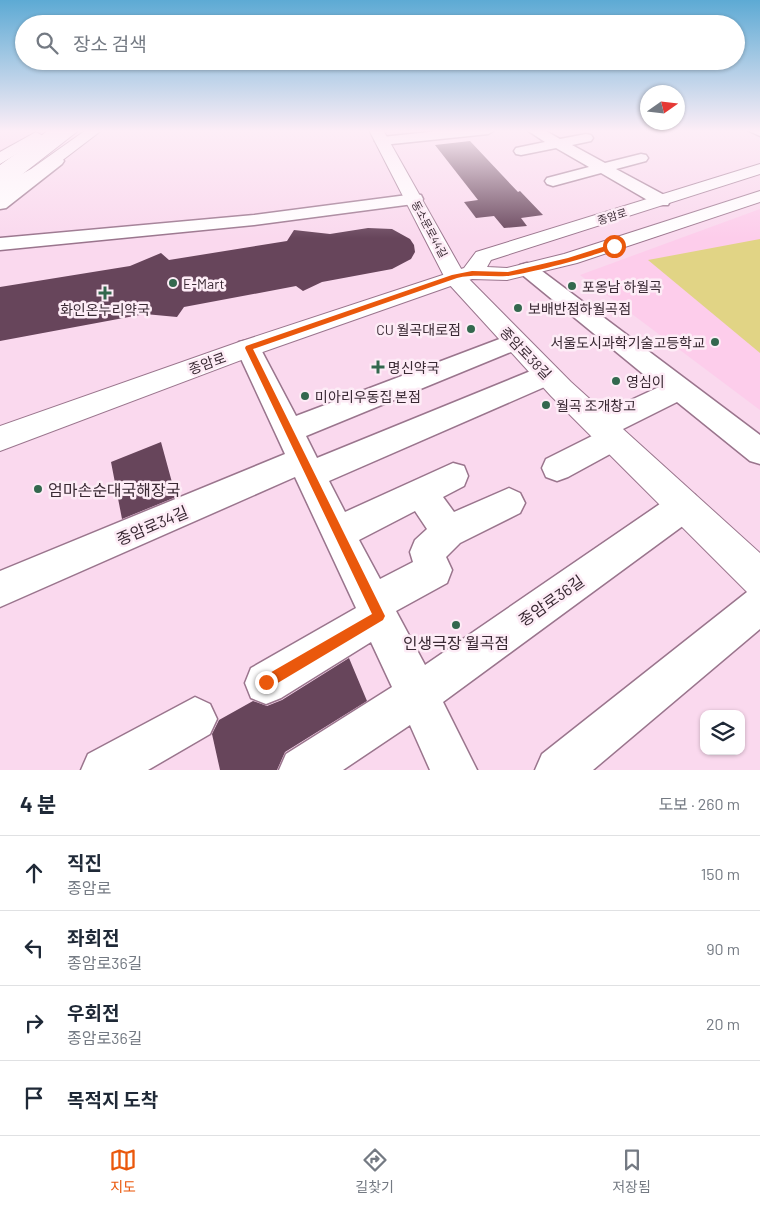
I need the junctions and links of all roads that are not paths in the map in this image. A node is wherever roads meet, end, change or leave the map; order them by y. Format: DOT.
graph roads {
  1 [pos="23,166"];
  2 [pos="28,166"];
  3 [pos="46,166"];
  4 [pos="49,166"];
  5 [pos="396,166"];
  6 [pos="598,166"];
  7 [pos="610,166"];
  8 [pos="602,168"];
  9 [pos="760,169"];
  10 [pos="553,181"];
  11 [pos="0,183"];
  12 [pos="0,187"];
  13 [pos="0,192"];
  14 [pos="760,196"];
  15 [pos="415,199"];
  16 [pos="662,201"];
  17 [pos="0,204"];
  18 [pos="0,244"];
  19 [pos="527,269"];
  20 [pos="463,275"];
  21 [pos="515,341"];
  22 [pos="248,348"];
  23 [pos="547,375"];
  24 [pos="679,389"];
  25 [pos="607,433"];
  26 [pos="0,439"];
  27 [pos="760,452"];
  28 [pos="301,455"];
  29 [pos="557,468"];
  30 [pos="453,476"];
  31 [pos="421,492"];
  32 [pos="509,503"];
  33 [pos="684,506"];
  34 [pos="448,532"];
  35 [pos="338,533"];
  36 [pos="760,579"];
  37 [pos="0,589"];
  38 [pos="760,605"];
  39 [pos="376,610"];
  40 [pos="266,682"];
  41 [pos="418,695"];
  42 [pos="195,719"];
  43 [pos="104,770"];
  44 [pos="302,770"];
  45 [pos="454,770"];
  46 [pos="558,770"];
  1 -- 11 [label="main road"];
  2 -- 12 [label="main road"];
  3 -- 13 [label="main road"];
  4 -- 17 [label="street"];
  5 -- 15 [label="main road, 동소문로44길"];
  6 -- 8 [label="street"];
  7 -- 8 [label="street"];
  8 -- 10 [label="street"];
  8 -- 16 [label="street"];
  9 -- 16 [label="main road, 종암로"];
  14 -- 19 [label="main road, 종암로"];
  15 -- 18 [label="street"];
  15 -- 20 [label="main road, 동소문로44길"];
  16 -- 20 [label="main road, 종암로"];
  19 -- 20 [label="main road, 종암로"];
  19 -- 24 [label="street"];
  20 -- 21 [label="main road, 종암로38길"];
  20 -- 22 [label="main road, 종암로"];
  21 -- 23 [label="main road, 종암로38길"];
  21 -- 28 [label="street"];
  22 -- 26 [label="main road, 종암로"];
  22 -- 28 [label="street"];
  23 -- 25 [label="main road, 종암로38길"];
  23 -- 28 [label="street"];
  24 -- 25 [label="street"];
  24 -- 27 [label="street"];
  25 -- 29 [label="street"];
  25 -- 33 [label="main road, 종암로38길"];
  28 -- 35 [label="street"];
  28 -- 37 [label="street, 종암로34길"];
  30 -- 31 [label="street"];
  31 -- 34 [label="street"];
  31 -- 35 [label="street"];
  32 -- 34 [label="street"];
  33 -- 36 [label="main road, 종암로38길"];
  33 -- 41 [label="street, 종암로36길"];
  34 -- 39 [label="street"];
  35 -- 39 [label="street"];
  38 -- 46 [label="street"];
  39 -- 40 [label="street"];
  39 -- 41 [label="street"];
  41 -- 44 [label="street"];
  41 -- 45 [label="street"];
  42 -- 43 [label="street"];
}
